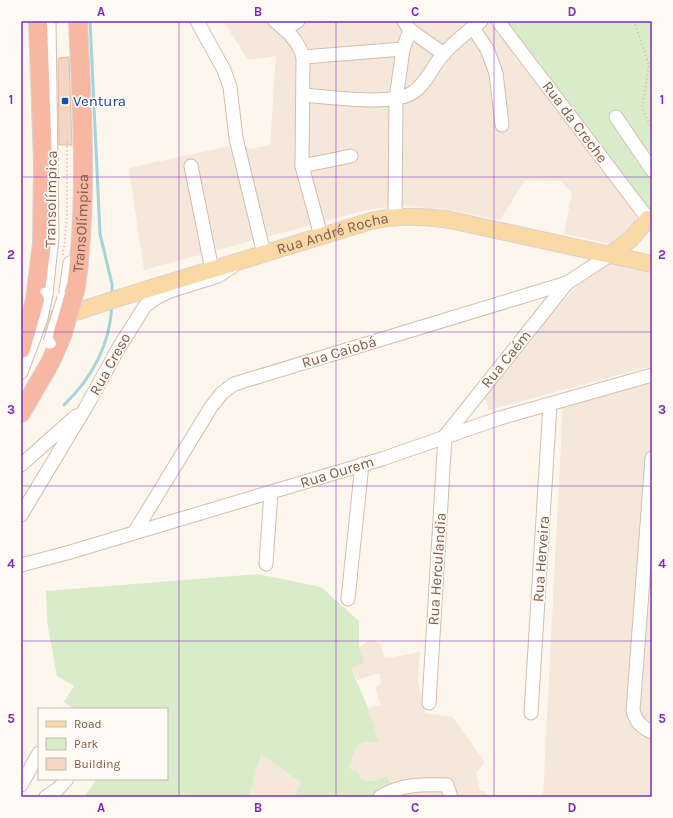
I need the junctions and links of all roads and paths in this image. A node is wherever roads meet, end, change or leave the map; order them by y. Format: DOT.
graph roads {
  1 [pos="38,21"];
  2 [pos="49,21"];
  3 [pos="71,21"];
  4 [pos="78,21"];
  5 [pos="197,21"];
  6 [pos="298,21"];
  7 [pos="498,21"];
  8 [pos="634,21"];
  9 [pos="477,24"];
  10 [pos="280,25"];
  11 [pos="407,26"];
  12 [pos="403,49"];
  13 [pos="444,54"];
  14 [pos="303,57"];
  15 [pos="303,95"];
  16 [pos="396,98"];
  17 [pos="616,117"];
  18 [pos="502,125"];
  19 [pos="652,129"];
  20 [pos="67,139"];
  21 [pos="351,156"];
  22 [pos="191,166"];
  23 [pos="302,166"];
  24 [pos="652,170"];
  25 [pos="649,215"];
  26 [pos="394,216"];
  27 [pos="321,236"];
  28 [pos="264,254"];
  29 [pos="610,255"];
  30 [pos="62,259"];
  31 [pos="241,262"];
  32 [pos="652,264"];
  33 [pos="212,270"];
  34 [pos="567,283"];
  35 [pos="71,289"];
  36 [pos="40,297"];
  37 [pos="21,330"];
  38 [pos="56,339"];
  39 [pos="26,348"];
  40 [pos="21,372"];
  41 [pos="652,375"];
  42 [pos="21,396"];
  43 [pos="550,405"];
  44 [pos="86,407"];
  45 [pos="21,413"];
  46 [pos="445,436"];
  47 [pos="652,458"];
  48 [pos="21,464"];
  49 [pos="362,464"];
  50 [pos="271,492"];
  51 [pos="21,515"];
  52 [pos="134,533"];
  53 [pos="266,564"];
  54 [pos="21,565"];
  55 [pos="348,599"];
  56 [pos="428,703"];
  57 [pos="531,713"];
  58 [pos="652,732"];
  59 [pos="38,755"];
  60 [pos="66,780"];
  61 [pos="21,785"];
  62 [pos="447,786"];
  63 [pos="46,797"];
  64 [pos="380,797"];
  1 -- 36 [label="highway, TransOlímpica"];
  2 -- 36 [label="street, Transolímpica"];
  3 -- 35 [label="street, Transolímpica"];
  4 -- 35 [label="highway, TransOlímpica"];
  5 -- 28 [label="street"];
  6 -- 10 [label="street"];
  7 -- 25 [label="street, Rua da Creche"];
  8 -- 19 [label="path"];
  9 -- 13 [label="street"];
  9 -- 18 [label="street"];
  10 -- 14 [label="street"];
  11 -- 12 [label="street"];
  11 -- 13 [label="street"];
  12 -- 14 [label="street"];
  12 -- 16 [label="street"];
  13 -- 16 [label="street"];
  14 -- 15 [label="street"];
  15 -- 16 [label="street"];
  15 -- 23 [label="street"];
  16 -- 26 [label="street"];
  17 -- 24 [label="street"];
  20 -- 30 [label="path"];
  21 -- 23 [label="street"];
  22 -- 33 [label="street"];
  23 -- 27 [label="street"];
  25 -- 29 [label="main road"];
  26 -- 27 [label="main road, Rua André Rocha"];
  26 -- 29 [label="main road, Rua André Rocha"];
  27 -- 28 [label="main road, Rua André Rocha"];
  28 -- 31 [label="main road, Rua André Rocha"];
  29 -- 32 [label="main road, Rua André Rocha"];
  29 -- 34 [label="street, Rua Caiobá"];
  31 -- 33 [label="main road, Rua André Rocha"];
  31 -- 44 [label="street, Rua Creso"];
  33 -- 37 [label="main road, Rua André Rocha"];
  34 -- 46 [label="street, Rua Caém"];
  34 -- 52 [label="street, Rua Caiobá"];
  35 -- 38 [label="highway, TransOlímpica, bridge"];
  36 -- 39 [label="highway, TransOlímpica, bridge"];
  38 -- 42 [label="street"];
  38 -- 45 [label="highway, TransOlímpica"];
  39 -- 40 [label="street"];
  41 -- 43 [label="street, Rua Ourem"];
  43 -- 46 [label="street, Rua Ourem"];
  43 -- 57 [label="street, Rua Herveira"];
  44 -- 48 [label="street"];
  44 -- 51 [label="street, Rua Creso"];
  46 -- 49 [label="street, Rua Ourem"];
  46 -- 56 [label="street, Rua Herculandia"];
  47 -- 58 [label="street"];
  49 -- 50 [label="street, Rua Ourem"];
  49 -- 55 [label="street"];
  50 -- 52 [label="street, Rua Ourem"];
  50 -- 53 [label="street"];
  52 -- 54 [label="street, Rua Ourem"];
  59 -- 61 [label="street"];
  60 -- 63 [label="street"];
  62 -- 64 [label="street"];
}
